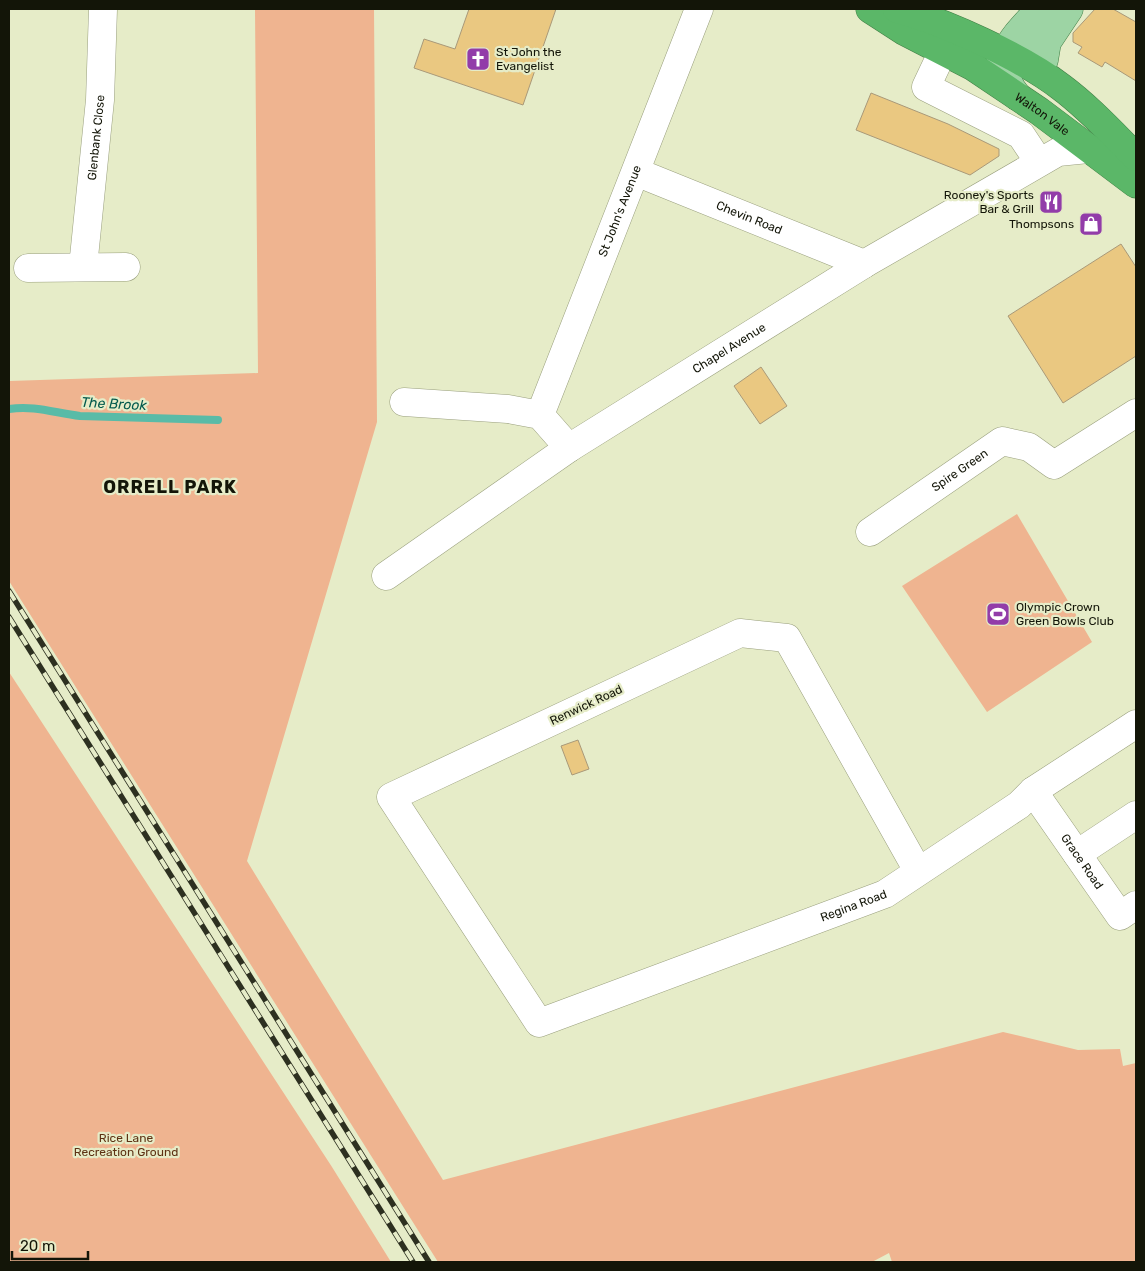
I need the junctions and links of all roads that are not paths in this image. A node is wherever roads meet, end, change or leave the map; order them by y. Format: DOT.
graph roads {
  1 [pos="103,9"];
  2 [pos="699,9"];
  3 [pos="870,9"];
  4 [pos="1040,9"];
  5 [pos="1069,9"];
  6 [pos="906,15"];
  7 [pos="1047,42"];
  8 [pos="958,45"];
  9 [pos="1011,53"];
  10 [pos="1053,80"];
  11 [pos="1017,96"];
  12 [pos="1088,149"];
  13 [pos="1040,162"];
  14 [pos="1131,163"];
  15 [pos="636,172"];
  16 [pos="864,264"];
  17 [pos="83,267"];
  18 [pos="126,267"];
  19 [pos="28,268"];
  20 [pos="404,402"];
  21 [pos="1136,413"];
  22 [pos="540,415"];
  23 [pos="569,448"];
  24 [pos="870,532"];
  25 [pos="386,576"];
  26 [pos="1136,724"];
  27 [pos="1034,792"];
  28 [pos="1136,815"];
  29 [pos="1077,854"];
  30 [pos="918,871"];
  31 [pos="1136,905"];
  32 [pos="539,1023"];
  1 -- 17 [label="street, Glenbank Close"];
  2 -- 15 [label="street, St John's Avenue"];
  3 -- 6 [label="highway, Walton Vale"];
  4 -- 9 [label="main road"];
  5 -- 7 [label="main road"];
  6 -- 8 [label="highway, Walton Vale"];
  7 -- 9 [label="main road"];
  7 -- 10 [label="main road"];
  8 -- 9 [label="main road"];
  8 -- 11 [label="highway, Walton Vale"];
  8 -- 13 [label="street"];
  9 -- 10 [label="highway, Walton Vale"];
  9 -- 11 [label="main road"];
  10 -- 14 [label="highway, Walton Vale"];
  11 -- 12 [label="highway, Walton Vale"];
  12 -- 13 [label="street, Chapel Avenue"];
  12 -- 14 [label="highway, Walton Vale"];
  13 -- 16 [label="street, Chapel Avenue"];
  15 -- 16 [label="street, Chevin Road"];
  15 -- 22 [label="street, St John's Avenue"];
  16 -- 23 [label="street, Chapel Avenue"];
  17 -- 18 [label="street"];
  17 -- 19 [label="street"];
  20 -- 22 [label="street"];
  21 -- 24 [label="street, Spire Green"];
  22 -- 23 [label="street"];
  23 -- 25 [label="street, Chapel Avenue"];
  26 -- 27 [label="street, Regina Road"];
  27 -- 29 [label="street, Grace Road"];
  27 -- 30 [label="street, Regina Road"];
  28 -- 29 [label="street"];
  29 -- 31 [label="street, Grace Road"];
  30 -- 32 [label="street, Regina Road"];
  30 -- 32 [label="street, Renwick Road"];
}
